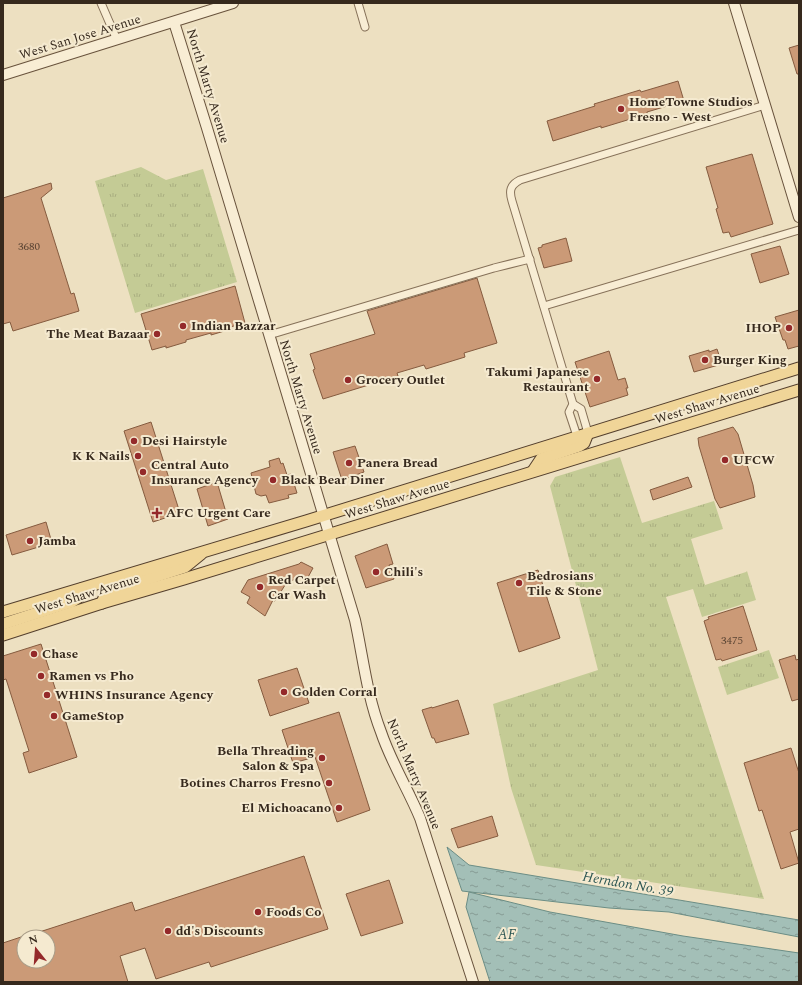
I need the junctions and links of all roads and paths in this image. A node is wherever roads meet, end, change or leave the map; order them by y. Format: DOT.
graph roads {
  1 [pos="100,3"];
  2 [pos="233,3"];
  3 [pos="358,3"];
  4 [pos="734,3"];
  5 [pos="174,22"];
  6 [pos="365,27"];
  7 [pos="117,40"];
  8 [pos="3,75"];
  9 [pos="765,105"];
  10 [pos="799,217"];
  11 [pos="799,230"];
  12 [pos="530,259"];
  13 [pos="544,306"];
  14 [pos="269,335"];
  15 [pos="799,368"];
  16 [pos="799,390"];
  17 [pos="573,404"];
  18 [pos="588,433"];
  19 [pos="577,436"];
  20 [pos="533,471"];
  21 [pos="323,515"];
  22 [pos="328,535"];
  23 [pos="206,550"];
  24 [pos="81,589"];
  25 [pos="102,604"];
  26 [pos="3,612"];
  27 [pos="3,624"];
  28 [pos="3,635"];
  29 [pos="473,982"];
  1 -- 7 [label="street"];
  2 -- 5 [label="street, West San Jose Avenue"];
  3 -- 6 [label="street"];
  4 -- 9 [label="street"];
  5 -- 7 [label="street, West San Jose Avenue"];
  5 -- 14 [label="street, North Marty Avenue"];
  7 -- 8 [label="street, West San Jose Avenue"];
  9 -- 10 [label="street"];
  9 -- 12 [label="street"];
  11 -- 13 [label="street"];
  12 -- 13 [label="street"];
  12 -- 14 [label="street"];
  13 -- 17 [label="street"];
  14 -- 21 [label="street, North Marty Avenue"];
  15 -- 18 [label="main road, West Shaw Avenue"];
  16 -- 20 [label="main road, West Shaw Avenue"];
  17 -- 18 [label="street"];
  17 -- 19 [label="street"];
  18 -- 19 [label="main road, West Shaw Avenue"];
  18 -- 20 [label="main road"];
  19 -- 21 [label="main road, West Shaw Avenue"];
  20 -- 22 [label="main road, West Shaw Avenue"];
  21 -- 22 [label="street, North Marty Avenue"];
  21 -- 23 [label="main road, West Shaw Avenue"];
  22 -- 25 [label="main road, West Shaw Avenue"];
  22 -- 29 [label="street, North Marty Avenue"];
  23 -- 24 [label="main road, West Shaw Avenue"];
  23 -- 25 [label="main road"];
  24 -- 26 [label="main road, West Shaw Avenue"];
  24 -- 27 [label="main road"];
  25 -- 28 [label="main road, West Shaw Avenue"];
}
